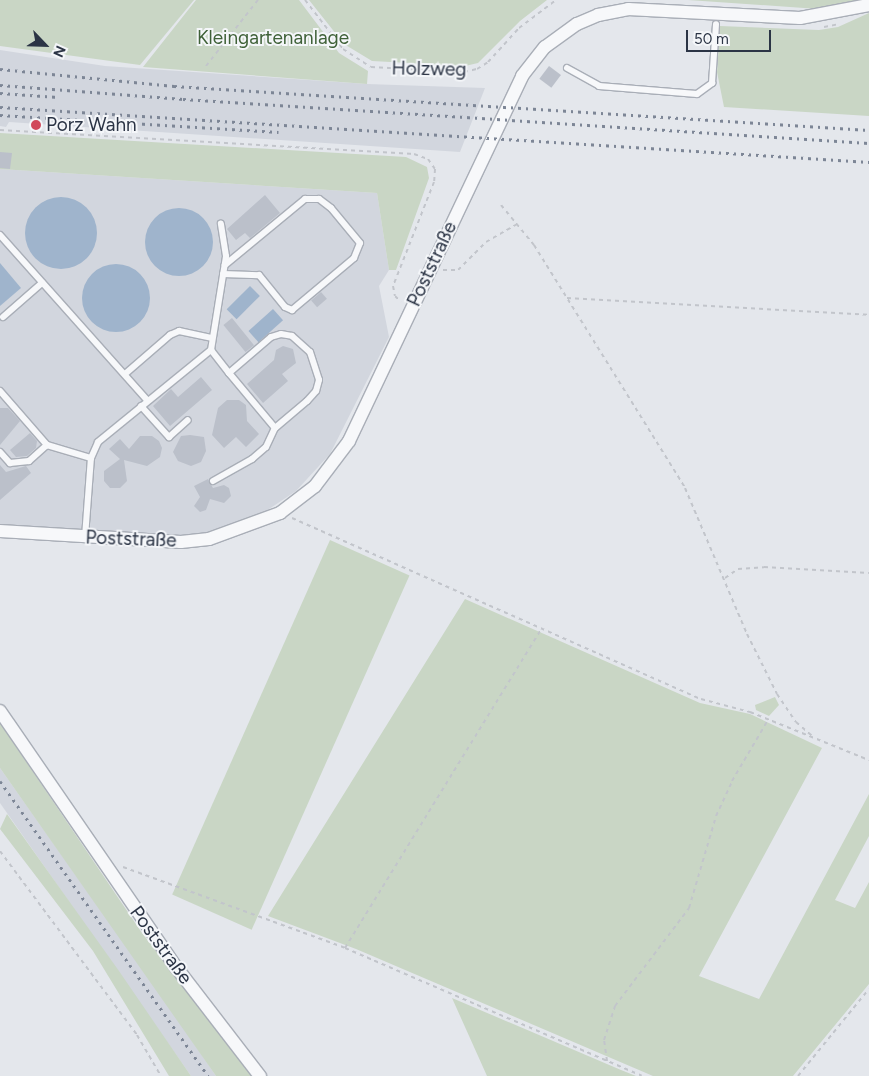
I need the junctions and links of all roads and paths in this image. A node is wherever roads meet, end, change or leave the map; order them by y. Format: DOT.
graph roads {
  1 [pos="258,0"];
  2 [pos="305,0"];
  3 [pos="556,0"];
  4 [pos="869,5"];
  5 [pos="842,22"];
  6 [pos="716,24"];
  7 [pos="819,28"];
  8 [pos="206,66"];
  9 [pos="567,68"];
  10 [pos="0,130"];
  11 [pos="501,205"];
  12 [pos="221,223"];
  13 [pos="517,224"];
  14 [pos="0,235"];
  15 [pos="225,265"];
  16 [pos="441,269"];
  17 [pos="223,274"];
  18 [pos="42,283"];
  19 [pos="566,298"];
  20 [pos="411,310"];
  21 [pos="869,315"];
  22 [pos="4,317"];
  23 [pos="210,338"];
  24 [pos="211,350"];
  25 [pos="229,373"];
  26 [pos="125,374"];
  27 [pos="2,396"];
  28 [pos="147,400"];
  29 [pos="141,406"];
  30 [pos="188,420"];
  31 [pos="275,428"];
  32 [pos="47,445"];
  33 [pos="0,452"];
  34 [pos="91,458"];
  35 [pos="213,481"];
  36 [pos="280,513"];
  37 [pos="0,531"];
  38 [pos="85,538"];
  39 [pos="869,574"];
  40 [pos="725,578"];
  41 [pos="541,629"];
  42 [pos="0,711"];
  43 [pos="768,720"];
  44 [pos="814,738"];
  45 [pos="869,760"];
  46 [pos="0,851"];
  47 [pos="105,867"];
  48 [pos="345,948"];
  49 [pos="869,989"];
  50 [pos="607,1061"];
  51 [pos="161,1076"];
  52 [pos="260,1076"];
  53 [pos="642,1076"];
  54 [pos="798,1076"];
  1 -- 8 [label="path"];
  2 -- 3 [label="path, Holzweg"];
  4 -- 20 [label="street, Poststraße"];
  5 -- 7 [label="path"];
  6 -- 9 [label="lane"];
  10 -- 20 [label="path"];
  11 -- 13 [label="path"];
  12 -- 15 [label="lane"];
  13 -- 16 [label="path"];
  13 -- 19 [label="path"];
  14 -- 18 [label="lane"];
  15 -- 17 [label="lane"];
  15 -- 17 [label="lane"];
  17 -- 23 [label="lane"];
  18 -- 22 [label="lane"];
  18 -- 26 [label="lane"];
  19 -- 21 [label="path"];
  19 -- 40 [label="path"];
  20 -- 36 [label="street, Poststraße"];
  23 -- 24 [label="lane"];
  23 -- 26 [label="lane"];
  24 -- 25 [label="lane"];
  24 -- 28 [label="lane"];
  25 -- 31 [label="lane"];
  25 -- 31 [label="lane"];
  26 -- 28 [label="lane"];
  27 -- 32 [label="lane"];
  28 -- 29 [label="lane"];
  29 -- 30 [label="lane"];
  29 -- 34 [label="lane"];
  31 -- 35 [label="lane"];
  32 -- 33 [label="lane"];
  32 -- 34 [label="lane"];
  34 -- 38 [label="lane"];
  36 -- 38 [label="street, Poststraße"];
  36 -- 41 [label="path"];
  37 -- 38 [label="street, Poststraße"];
  39 -- 40 [label="path"];
  40 -- 44 [label="path"];
  41 -- 43 [label="path"];
  41 -- 48 [label="path"];
  42 -- 47 [label="street, Poststraße"];
  43 -- 44 [label="path"];
  43 -- 50 [label="path"];
  44 -- 45 [label="path"];
  46 -- 51 [label="path"];
  47 -- 48 [label="path"];
  47 -- 52 [label="street, Poststraße"];
  48 -- 50 [label="path"];
  49 -- 54 [label="path"];
  50 -- 53 [label="path"];
}
